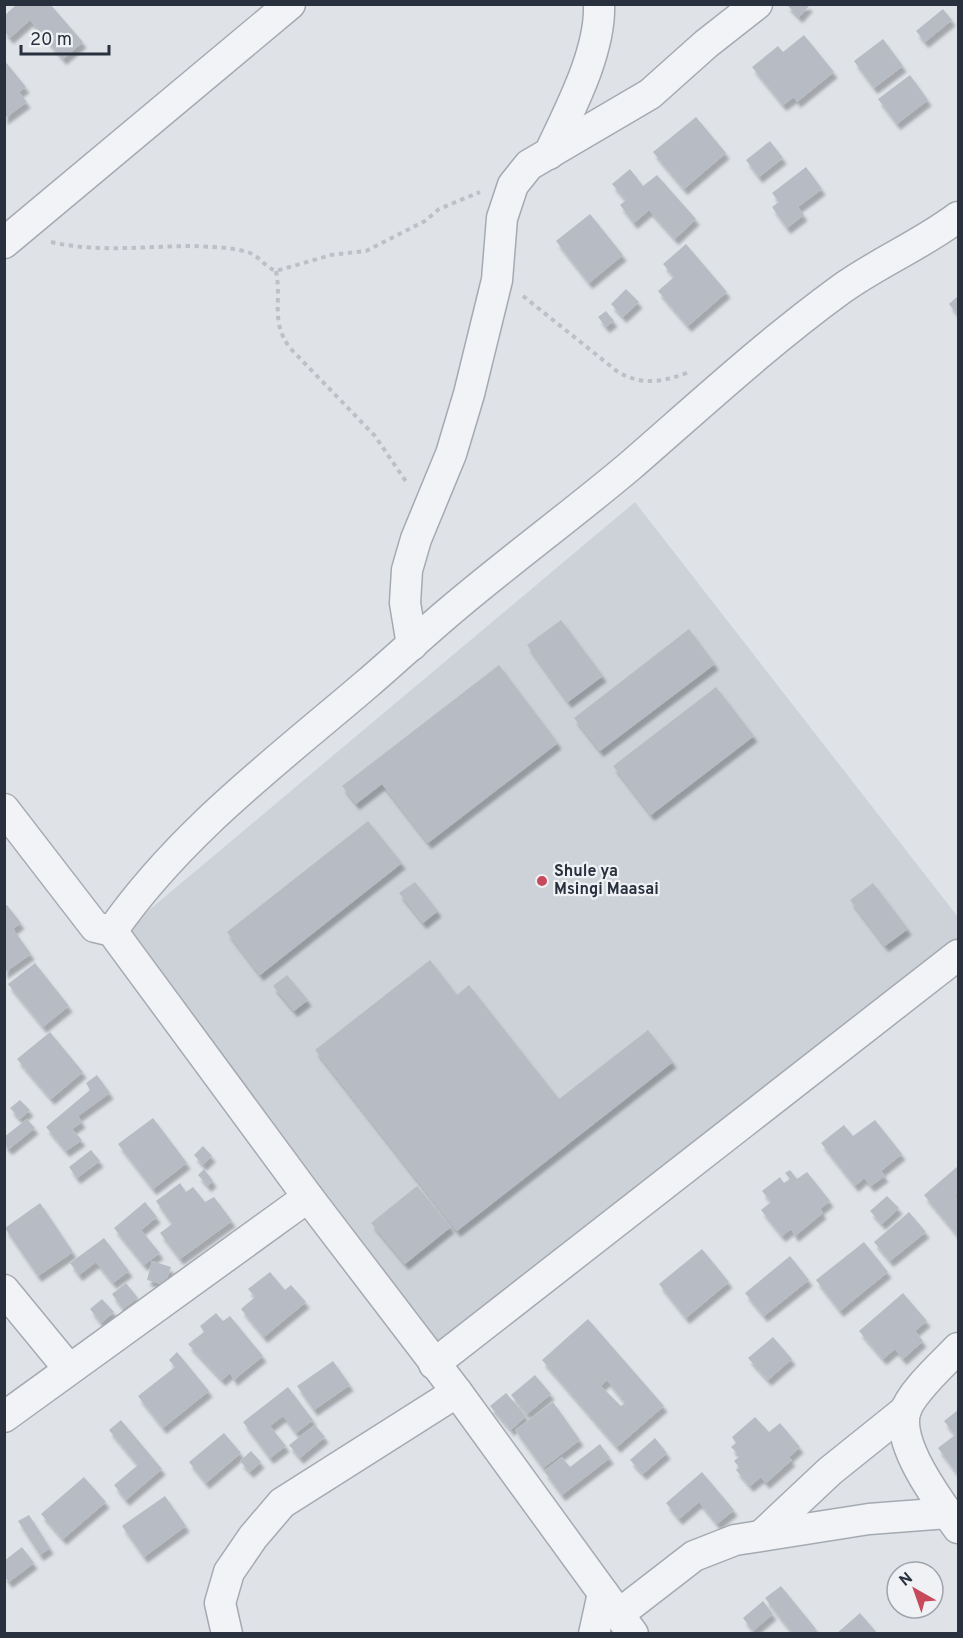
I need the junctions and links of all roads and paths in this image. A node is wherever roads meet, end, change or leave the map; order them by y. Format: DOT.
graph roads {
  1 [pos="290,4"];
  2 [pos="599,4"];
  3 [pos="758,4"];
  4 [pos="549,154"];
  5 [pos="513,186"];
  6 [pos="958,217"];
  7 [pos="10,238"];
  8 [pos="276,271"];
  9 [pos="497,280"];
  10 [pos="698,369"];
  11 [pos="410,491"];
  12 [pos="412,645"];
  13 [pos="4,809"];
  14 [pos="112,931"];
  15 [pos="958,955"];
  16 [pos="308,1197"];
  17 [pos="4,1290"];
  18 [pos="958,1348"];
  19 [pos="434,1364"];
  20 [pos="69,1369"];
  21 [pos="457,1392"];
  22 [pos="906,1410"];
  23 [pos="4,1417"];
  24 [pos="953,1520"];
  25 [pos="763,1534"];
  26 [pos="618,1613"];
  27 [pos="226,1634"];
  28 [pos="594,1634"];
  1 -- 7 [label="street"];
  2 -- 4 [label="street"];
  3 -- 4 [label="street"];
  4 -- 5 [label="street"];
  5 -- 8 [label="path"];
  5 -- 9 [label="street"];
  6 -- 12 [label="street"];
  7 -- 8 [label="path"];
  8 -- 11 [label="path"];
  9 -- 10 [label="path"];
  9 -- 12 [label="street"];
  12 -- 14 [label="street"];
  13 -- 14 [label="street"];
  14 -- 16 [label="street"];
  15 -- 19 [label="street"];
  16 -- 19 [label="street"];
  16 -- 20 [label="street"];
  17 -- 20 [label="street"];
  18 -- 22 [label="street"];
  19 -- 21 [label="street"];
  20 -- 23 [label="street"];
  21 -- 26 [label="street"];
  21 -- 27 [label="street"];
  22 -- 24 [label="street"];
  22 -- 25 [label="street"];
  24 -- 25 [label="street"];
  25 -- 26 [label="street"];
  26 -- 28 [label="street"];
}
